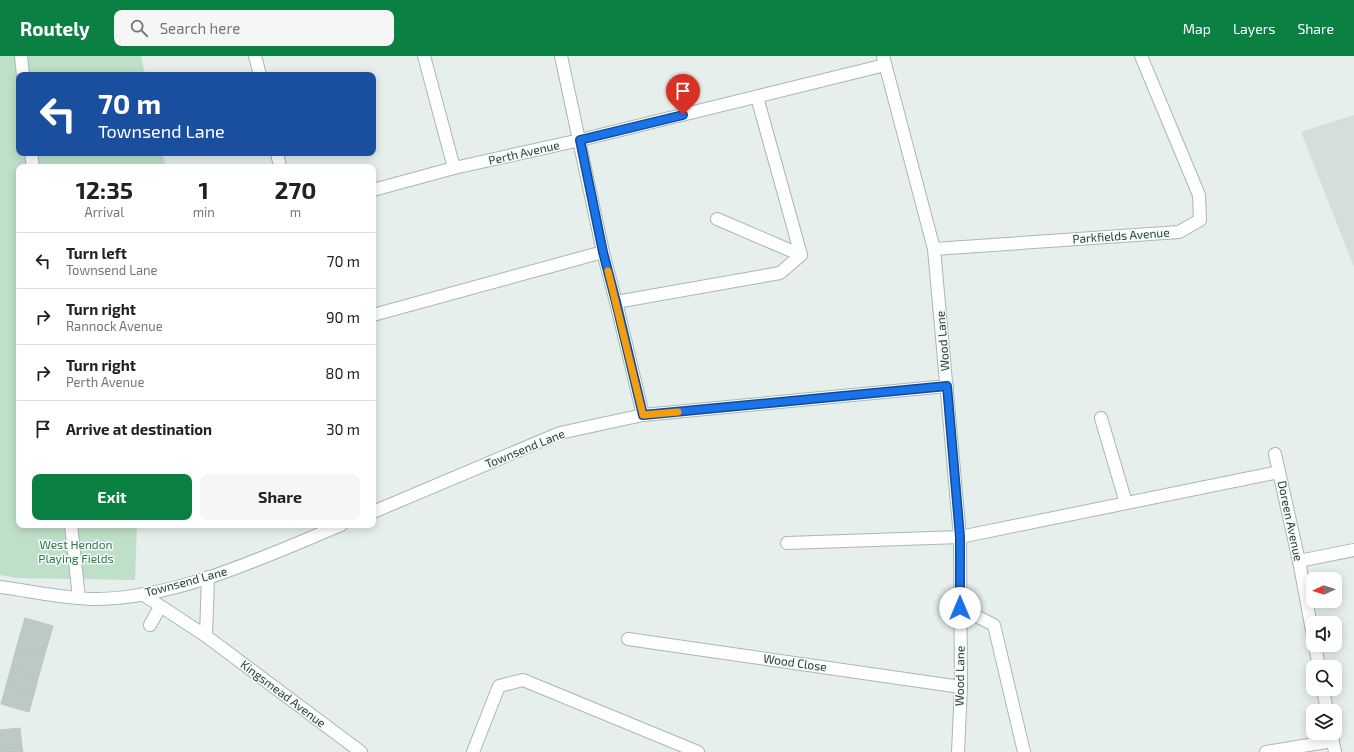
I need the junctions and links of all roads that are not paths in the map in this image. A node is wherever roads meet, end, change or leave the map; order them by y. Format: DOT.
graph roads {
  1 [pos="21,56"];
  2 [pos="255,56"];
  3 [pos="424,56"];
  4 [pos="561,56"];
  5 [pos="1143,57"];
  6 [pos="884,60"];
  7 [pos="23,72"];
  8 [pos="259,72"];
  9 [pos="757,97"];
  10 [pos="580,140"];
  11 [pos="454,168"];
  12 [pos="376,189"];
  13 [pos="717,219"];
  14 [pos="934,249"];
  15 [pos="603,252"];
  16 [pos="801,256"];
  17 [pos="616,302"];
  18 [pos="376,313"];
  19 [pos="947,386"];
  20 [pos="643,415"];
  21 [pos="1101,418"];
  22 [pos="1275,454"];
  23 [pos="1279,472"];
  24 [pos="1126,503"];
  25 [pos="376,511"];
  26 [pos="71,528"];
  27 [pos="334,528"];
  28 [pos="960,537"];
  29 [pos="787,543"];
  30 [pos="1354,550"];
  31 [pos="1299,561"];
  32 [pos="208,577"];
  33 [pos="0,587"];
  34 [pos="142,594"];
  35 [pos="79,598"];
  36 [pos="160,607"];
  37 [pos="960,608"];
  38 [pos="1309,616"];
  39 [pos="150,626"];
  40 [pos="206,636"];
  41 [pos="628,639"];
  42 [pos="961,687"];
  43 [pos="1333,742"];
  44 [pos="361,752"];
  45 [pos="473,752"];
  46 [pos="698,752"];
  47 [pos="958,752"];
  48 [pos="1024,752"];
  49 [pos="1266,752"];
  1 -- 7 [label="street"];
  2 -- 8 [label="street"];
  3 -- 11 [label="street"];
  4 -- 10 [label="street"];
  5 -- 14 [label="street, Parkfields Avenue"];
  6 -- 9 [label="street, Perth Avenue"];
  6 -- 14 [label="street, Wood Lane"];
  9 -- 10 [label="street, Perth Avenue"];
  9 -- 16 [label="street"];
  10 -- 11 [label="street, Perth Avenue"];
  10 -- 15 [label="street"];
  11 -- 12 [label="street, Perth Avenue"];
  13 -- 16 [label="street"];
  14 -- 19 [label="street, Wood Lane"];
  15 -- 17 [label="street"];
  15 -- 18 [label="street"];
  16 -- 17 [label="street"];
  17 -- 20 [label="street"];
  19 -- 20 [label="street, Townsend Lane"];
  19 -- 28 [label="street, Wood Lane"];
  20 -- 25 [label="street, Townsend Lane"];
  21 -- 24 [label="street"];
  22 -- 23 [label="street, Doreen Avenue"];
  23 -- 24 [label="street"];
  23 -- 31 [label="street, Doreen Avenue"];
  24 -- 28 [label="street"];
  26 -- 35 [label="street"];
  27 -- 32 [label="street, Townsend Lane"];
  28 -- 29 [label="street"];
  28 -- 37 [label="street, Wood Lane"];
  30 -- 31 [label="street"];
  31 -- 38 [label="street, Doreen Avenue"];
  32 -- 34 [label="street, Townsend Lane"];
  32 -- 40 [label="street"];
  33 -- 35 [label="street, Townsend Lane"];
  34 -- 35 [label="street, Townsend Lane"];
  34 -- 36 [label="street, Kingsmead Avenue"];
  36 -- 39 [label="street"];
  36 -- 40 [label="street, Kingsmead Avenue"];
  37 -- 42 [label="street, Wood Lane"];
  37 -- 48 [label="street"];
  40 -- 44 [label="street, Kingsmead Avenue"];
  41 -- 42 [label="street, Wood Close"];
  42 -- 47 [label="street, Wood Lane"];
  43 -- 49 [label="street"];
  45 -- 46 [label="street"];
}
